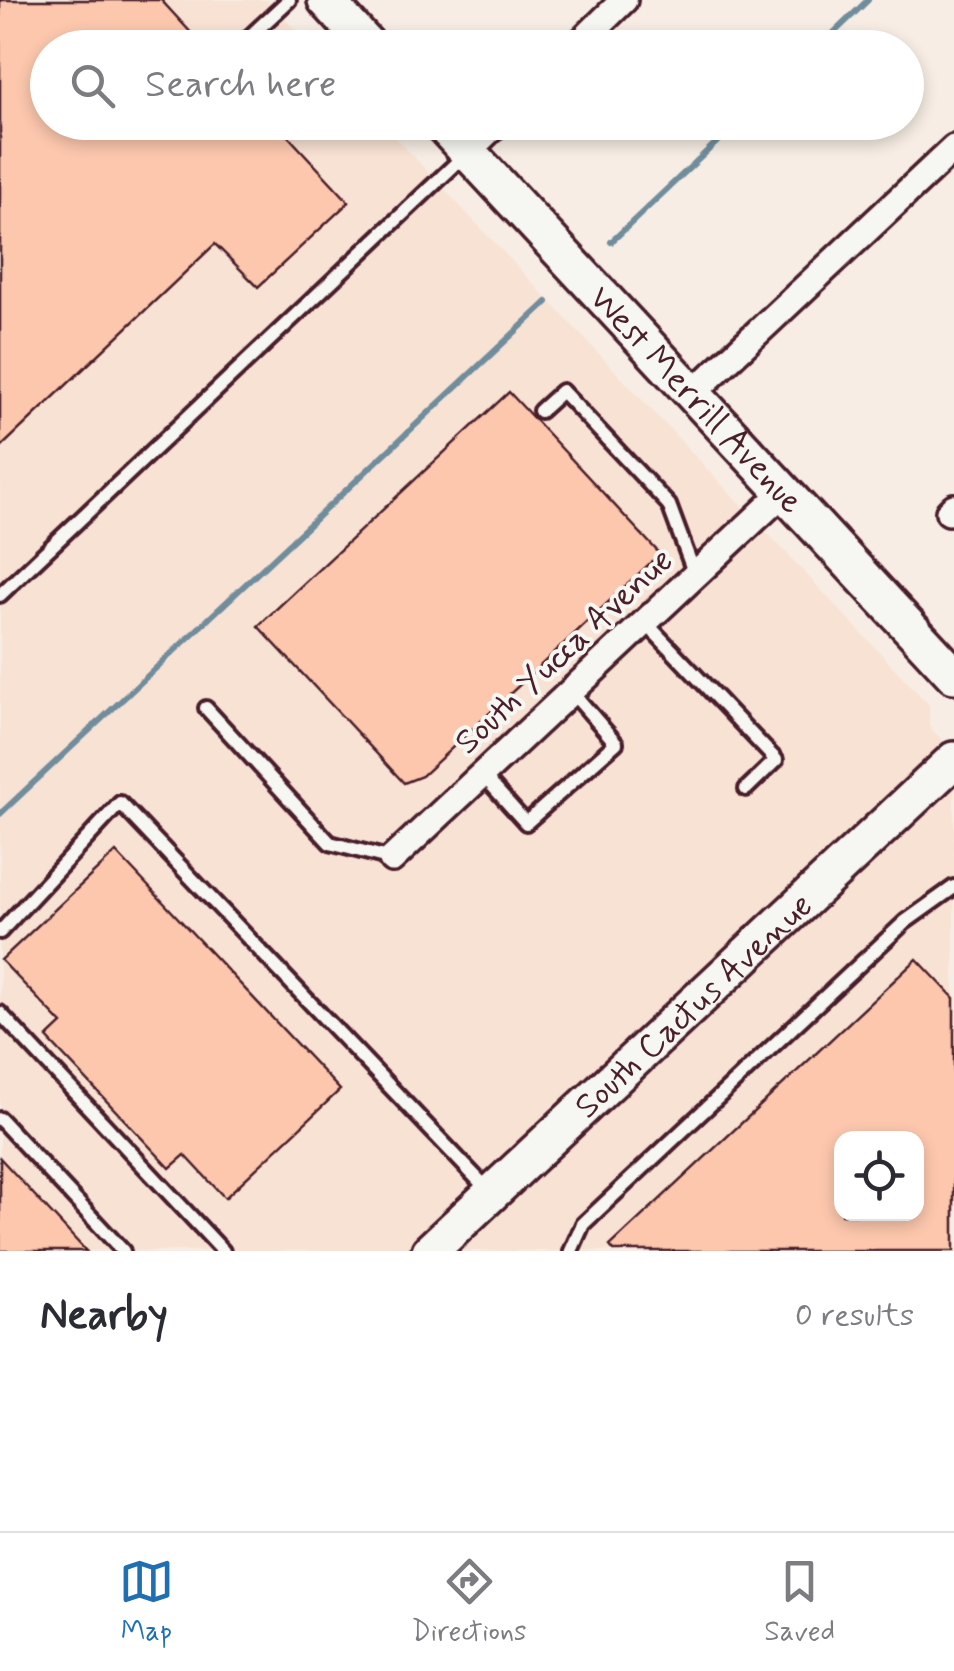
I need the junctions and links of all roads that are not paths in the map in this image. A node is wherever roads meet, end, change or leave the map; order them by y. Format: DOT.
graph roads {
  1 [pos="289,0"];
  2 [pos="326,0"];
  3 [pos="624,0"];
  4 [pos="257,30"];
  5 [pos="354,30"];
  6 [pos="593,30"];
  7 [pos="457,140"];
  8 [pos="480,140"];
  9 [pos="954,148"];
  10 [pos="468,152"];
  11 [pos="692,394"];
  12 [pos="540,411"];
  13 [pos="783,493"];
  14 [pos="696,575"];
  15 [pos="0,596"];
  16 [pos="645,622"];
  17 [pos="954,674"];
  18 [pos="572,691"];
  19 [pos="206,708"];
  20 [pos="954,760"];
  21 [pos="482,774"];
  22 [pos="746,789"];
  23 [pos="392,859"];
  24 [pos="954,887"];
  25 [pos="0,932"];
  26 [pos="0,1013"];
  27 [pos="0,1118"];
  28 [pos="492,1193"];
  29 [pos="123,1251"];
  30 [pos="223,1251"];
  31 [pos="430,1251"];
  32 [pos="571,1251"];
  1 -- 4 [label="lane"];
  2 -- 5 [label="main road"];
  3 -- 6 [label="street"];
  7 -- 10 [label="main road, West Merrill Avenue"];
  8 -- 10 [label="street"];
  9 -- 11 [label="street"];
  10 -- 11 [label="main road, West Merrill Avenue"];
  10 -- 15 [label="lane"];
  11 -- 13 [label="main road, West Merrill Avenue"];
  12 -- 14 [label="lane"];
  13 -- 14 [label="street, South Yucca Avenue"];
  13 -- 17 [label="main road, West Merrill Avenue"];
  14 -- 16 [label="street, South Yucca Avenue"];
  16 -- 18 [label="street, South Yucca Avenue"];
  16 -- 22 [label="lane"];
  18 -- 21 [label="street, South Yucca Avenue"];
  18 -- 21 [label="lane"];
  19 -- 23 [label="lane"];
  20 -- 28 [label="main road, South Cactus Avenue"];
  21 -- 23 [label="street, South Yucca Avenue"];
  24 -- 32 [label="lane"];
  25 -- 28 [label="lane"];
  26 -- 30 [label="lane"];
  27 -- 29 [label="lane"];
  28 -- 31 [label="main road, South Cactus Avenue"];
}
